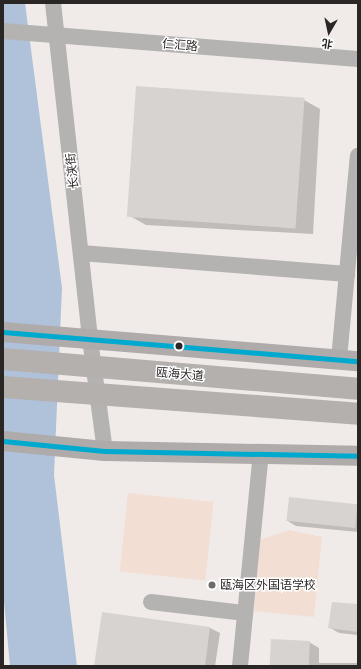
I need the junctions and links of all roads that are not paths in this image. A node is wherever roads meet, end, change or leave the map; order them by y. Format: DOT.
graph roads {
  1 [pos="53,3"];
  2 [pos="3,31"];
  3 [pos="57,35"];
  4 [pos="358,59"];
  5 [pos="358,156"];
  6 [pos="81,253"];
  7 [pos="347,274"];
  8 [pos="3,332"];
  9 [pos="90,339"];
  10 [pos="3,360"];
  11 [pos="348,360"];
  12 [pos="3,387"];
  13 [pos="358,389"];
  14 [pos="358,414"];
  15 [pos="3,441"];
  16 [pos="105,451"];
  17 [pos="261,453"];
  18 [pos="358,456"];
  19 [pos="150,602"];
  20 [pos="245,613"];
  21 [pos="240,666"];
  1 -- 3 [label="street, 长浃街"];
  2 -- 3 [label="street, 仁汇路"];
  3 -- 4 [label="street, 仁汇路"];
  3 -- 6 [label="street, 长浃街"];
  5 -- 7 [label="street"];
  6 -- 7 [label="street"];
  6 -- 9 [label="street, 长浃街"];
  7 -- 11 [label="street"];
  8 -- 9 [label="main road"];
  9 -- 11 [label="main road"];
  9 -- 16 [label="street, 长浃街"];
  10 -- 13 [label="highway, 瓯海大道"];
  12 -- 14 [label="highway"];
  15 -- 16 [label="main road"];
  16 -- 17 [label="main road"];
  17 -- 18 [label="main road"];
  17 -- 20 [label="street"];
  19 -- 20 [label="street"];
  20 -- 21 [label="street"];
}
